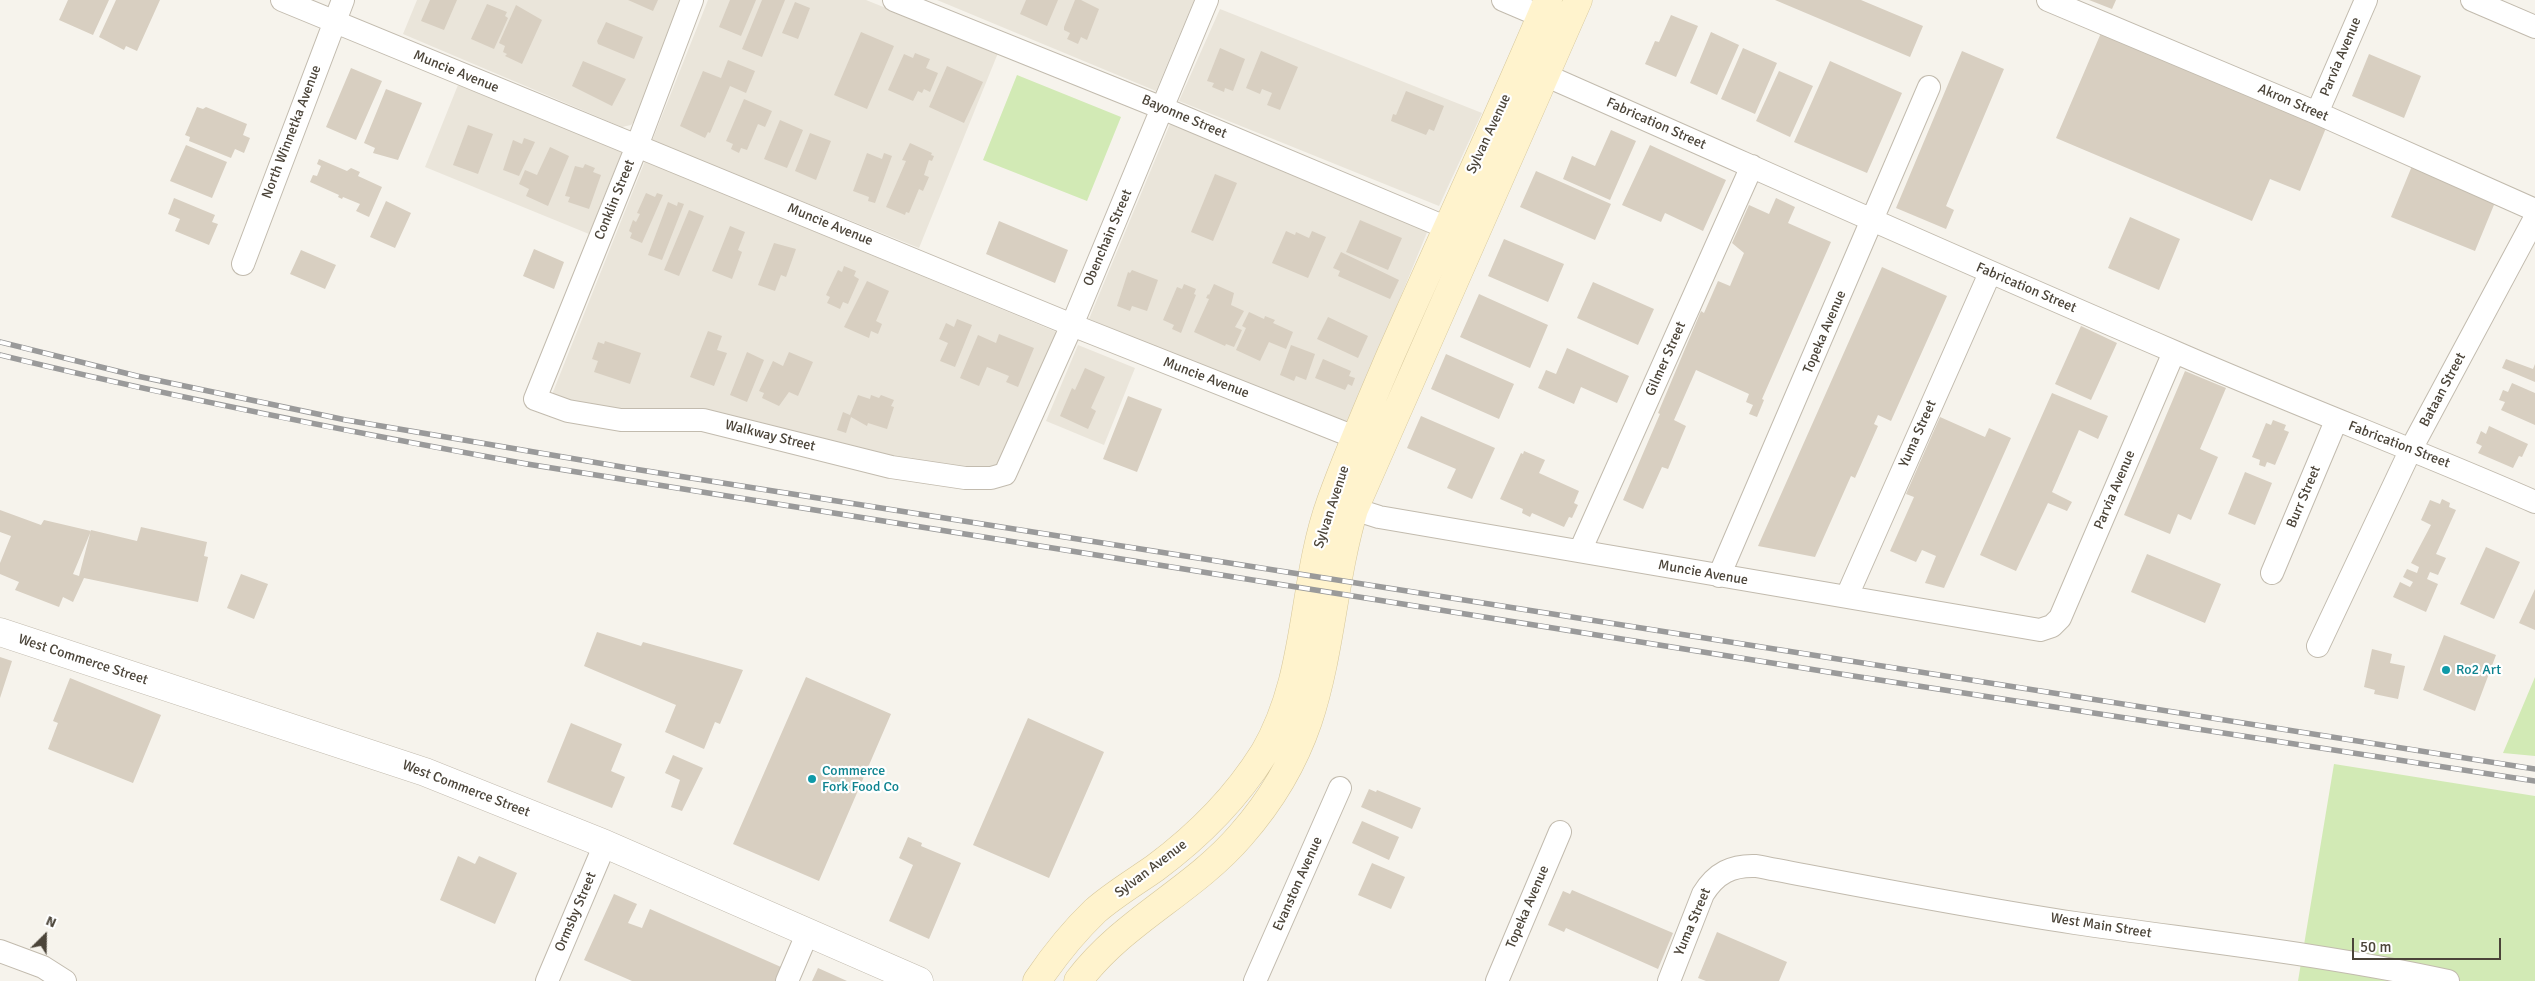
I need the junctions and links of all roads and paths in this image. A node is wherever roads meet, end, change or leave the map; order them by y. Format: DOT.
graph roads {
  1 [pos="282,0"];
  2 [pos="343,0"];
  3 [pos="692,0"];
  4 [pos="894,0"];
  5 [pos="1207,0"];
  6 [pos="1502,0"];
  7 [pos="1578,0"];
  8 [pos="2048,0"];
  9 [pos="2366,0"];
  10 [pos="2472,0"];
  11 [pos="1545,8"];
  12 [pos="334,21"];
  13 [pos="1566,27"];
  14 [pos="2535,27"];
  15 [pos="1521,64"];
  16 [pos="1546,75"];
  17 [pos="1929,87"];
  18 [pos="1162,108"];
  19 [pos="2317,113"];
  20 [pos="637,146"];
  21 [pos="1752,166"];
  22 [pos="2535,210"];
  23 [pos="2535,218"];
  24 [pos="1873,220"];
  25 [pos="1446,228"];
  26 [pos="1473,239"];
  27 [pos="243,264"];
  28 [pos="1990,273"];
  29 [pos="1072,325"];
  30 [pos="2174,352"];
  31 [pos="535,398"];
  32 [pos="2336,421"];
  33 [pos="1368,442"];
  34 [pos="2411,449"];
  35 [pos="1005,474"];
  36 [pos="2535,502"];
  37 [pos="1354,510"];
  38 [pos="1580,551"];
  39 [pos="2272,573"];
  40 [pos="1719,576"];
  41 [pos="1847,596"];
  42 [pos="2052,626"];
  43 [pos="0,632"];
  44 [pos="2318,646"];
  45 [pos="1340,788"];
  46 [pos="1560,832"];
  47 [pos="605,844"];
  48 [pos="1756,866"];
  49 [pos="808,932"];
  50 [pos="0,951"];
  51 [pos="65,981"];
  52 [pos="547,981"];
  53 [pos="787,981"];
  54 [pos="920,981"];
  55 [pos="1037,981"];
  56 [pos="1078,981"];
  57 [pos="1255,981"];
  58 [pos="1497,981"];
  59 [pos="1669,981"];
  60 [pos="2448,981"];
  1 -- 12 [label="street, Muncie Avenue"];
  2 -- 12 [label="street, North Winnetka Avenue"];
  3 -- 20 [label="street, Conklin Street"];
  4 -- 18 [label="street, Bayonne Street"];
  5 -- 18 [label="street, Obenchain Street"];
  6 -- 11 [label="street"];
  7 -- 13 [label="main road, Sylvan Avenue"];
  8 -- 19 [label="street, Akron Street"];
  9 -- 19 [label="street, Parvia Avenue"];
  10 -- 14 [label="street"];
  11 -- 13 [label="street"];
  11 -- 15 [label="main road, Sylvan Avenue"];
  12 -- 20 [label="street, Muncie Avenue"];
  12 -- 27 [label="street, North Winnetka Avenue"];
  13 -- 16 [label="main road, Sylvan Avenue"];
  15 -- 16 [label="street, Fabrication Street"];
  15 -- 25 [label="main road, Sylvan Avenue"];
  16 -- 21 [label="street, Fabrication Street"];
  16 -- 26 [label="main road, Sylvan Avenue"];
  17 -- 24 [label="street, Topeka Avenue"];
  18 -- 25 [label="street, Bayonne Street"];
  18 -- 29 [label="street, Obenchain Street"];
  19 -- 22 [label="street, Akron Street"];
  20 -- 29 [label="street, Muncie Avenue"];
  20 -- 31 [label="street, Conklin Street"];
  21 -- 24 [label="street, Fabrication Street"];
  21 -- 38 [label="street, Gilmer Street"];
  23 -- 34 [label="street, Bataan Street"];
  24 -- 28 [label="street, Fabrication Street"];
  24 -- 40 [label="street, Topeka Avenue"];
  25 -- 26 [label="street, Bayonne Street"];
  25 -- 33 [label="main road, Sylvan Avenue"];
  26 -- 33 [label="main road, Sylvan Avenue"];
  28 -- 30 [label="street, Fabrication Street"];
  28 -- 41 [label="street, Yuma Street"];
  29 -- 33 [label="street, Muncie Avenue"];
  29 -- 35 [label="street, Obenchain Street"];
  30 -- 32 [label="street, Fabrication Street"];
  30 -- 42 [label="street, Parvia Avenue"];
  31 -- 35 [label="street, Walkway Street"];
  32 -- 34 [label="street, Fabrication Street"];
  32 -- 39 [label="street, Burr Street"];
  33 -- 37 [label="main road, Sylvan Avenue"];
  33 -- 55 [label="main road, Sylvan Avenue"];
  34 -- 36 [label="street, Fabrication Street"];
  34 -- 44 [label="street, Bataan Street"];
  37 -- 38 [label="street, Muncie Avenue"];
  37 -- 56 [label="main road, Sylvan Avenue"];
  38 -- 40 [label="street, Muncie Avenue"];
  40 -- 41 [label="street, Muncie Avenue"];
  41 -- 42 [label="street, Muncie Avenue"];
  43 -- 47 [label="street, West Commerce Street"];
  45 -- 57 [label="street, Evanston Avenue"];
  46 -- 58 [label="street, Topeka Avenue"];
  47 -- 49 [label="street, West Commerce Street"];
  47 -- 52 [label="street, Ormsby Street"];
  48 -- 59 [label="street, Yuma Street"];
  48 -- 60 [label="street, West Main Street"];
  49 -- 53 [label="street"];
  49 -- 54 [label="street, West Commerce Street"];
  50 -- 51 [label="street"];
}
